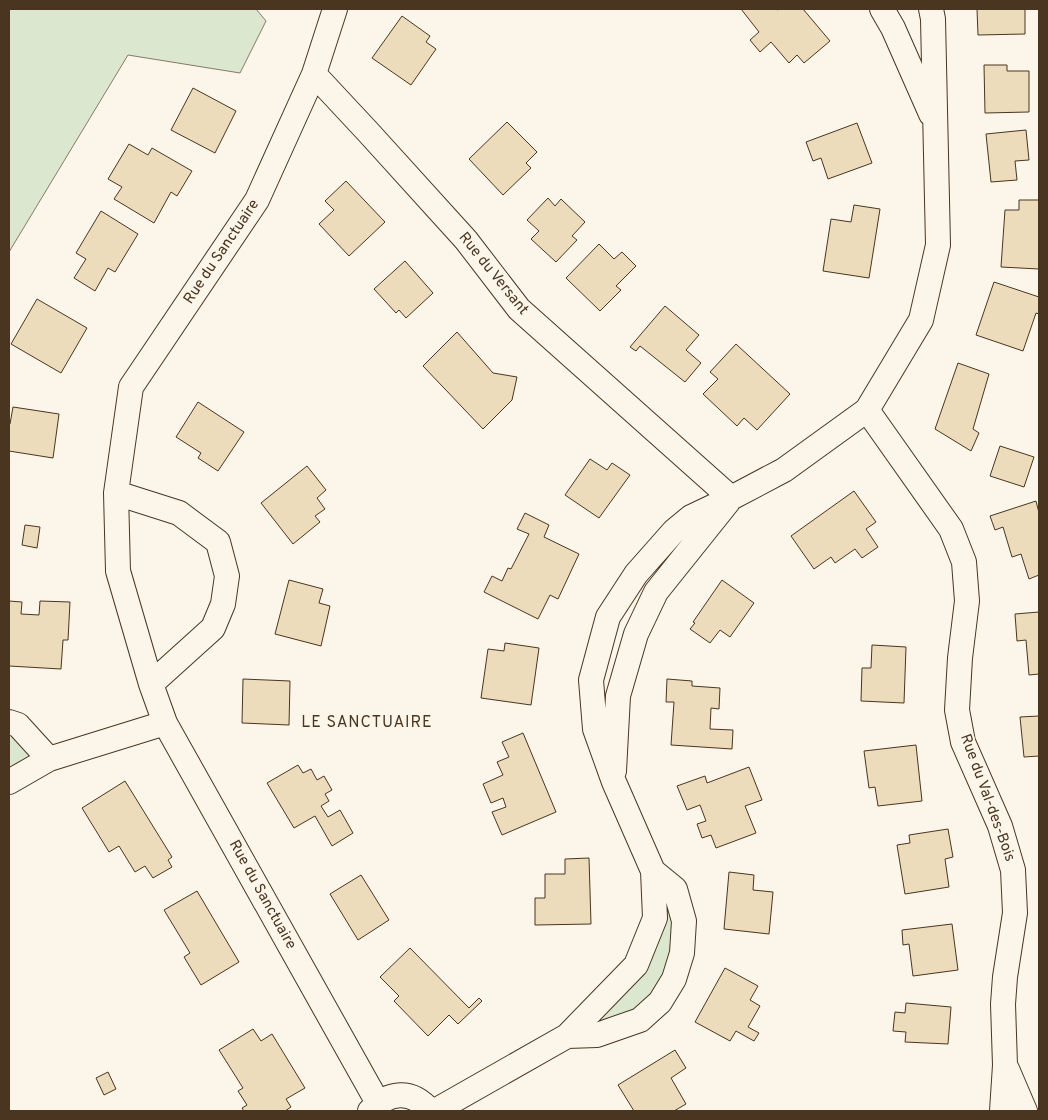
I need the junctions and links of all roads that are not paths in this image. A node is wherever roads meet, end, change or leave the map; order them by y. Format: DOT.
graph roads {
  1 [pos="335,9"];
  2 [pos="882,9"];
  3 [pos="930,9"];
  4 [pos="314,74"];
  5 [pos="934,122"];
  6 [pos="867,410"];
  7 [pos="116,493"];
  8 [pos="731,498"];
  9 [pos="151,684"];
  10 [pos="9,722"];
  11 [pos="165,723"];
  12 [pos="49,759"];
  13 [pos="9,782"];
  14 [pos="614,782"];
  15 [pos="653,871"];
  16 [pos="567,1036"];
  17 [pos="1005,1065"];
  18 [pos="374,1107"];
  19 [pos="430,1111"];
  20 [pos="435,1111"];
  21 [pos="1002,1111"];
  22 [pos="1025,1111"];
  1 -- 4 [label="street, Rue du Sanctuaire"];
  2 -- 5 [label="street"];
  3 -- 5 [label="street"];
  4 -- 7 [label="street, Rue du Sanctuaire"];
  4 -- 8 [label="street, Rue du Versant"];
  5 -- 6 [label="street"];
  6 -- 8 [label="street"];
  6 -- 17 [label="street, Rue du Val-des-Bois"];
  7 -- 9 [label="street, Rue du Sanctuaire"];
  7 -- 9 [label="street"];
  8 -- 14 [label="street"];
  8 -- 14 [label="street"];
  9 -- 11 [label="street, Rue du Sanctuaire"];
  10 -- 12 [label="street"];
  11 -- 12 [label="street"];
  11 -- 18 [label="street, Rue du Sanctuaire"];
  12 -- 13 [label="street"];
  14 -- 15 [label="street"];
  15 -- 16 [label="street"];
  15 -- 16 [label="street"];
  16 -- 20 [label="street"];
  17 -- 21 [label="street, Rue du Val-des-Bois"];
  17 -- 22 [label="street, Rue du Val-des-Bois"];
  18 -- 19 [label="street"];
}
